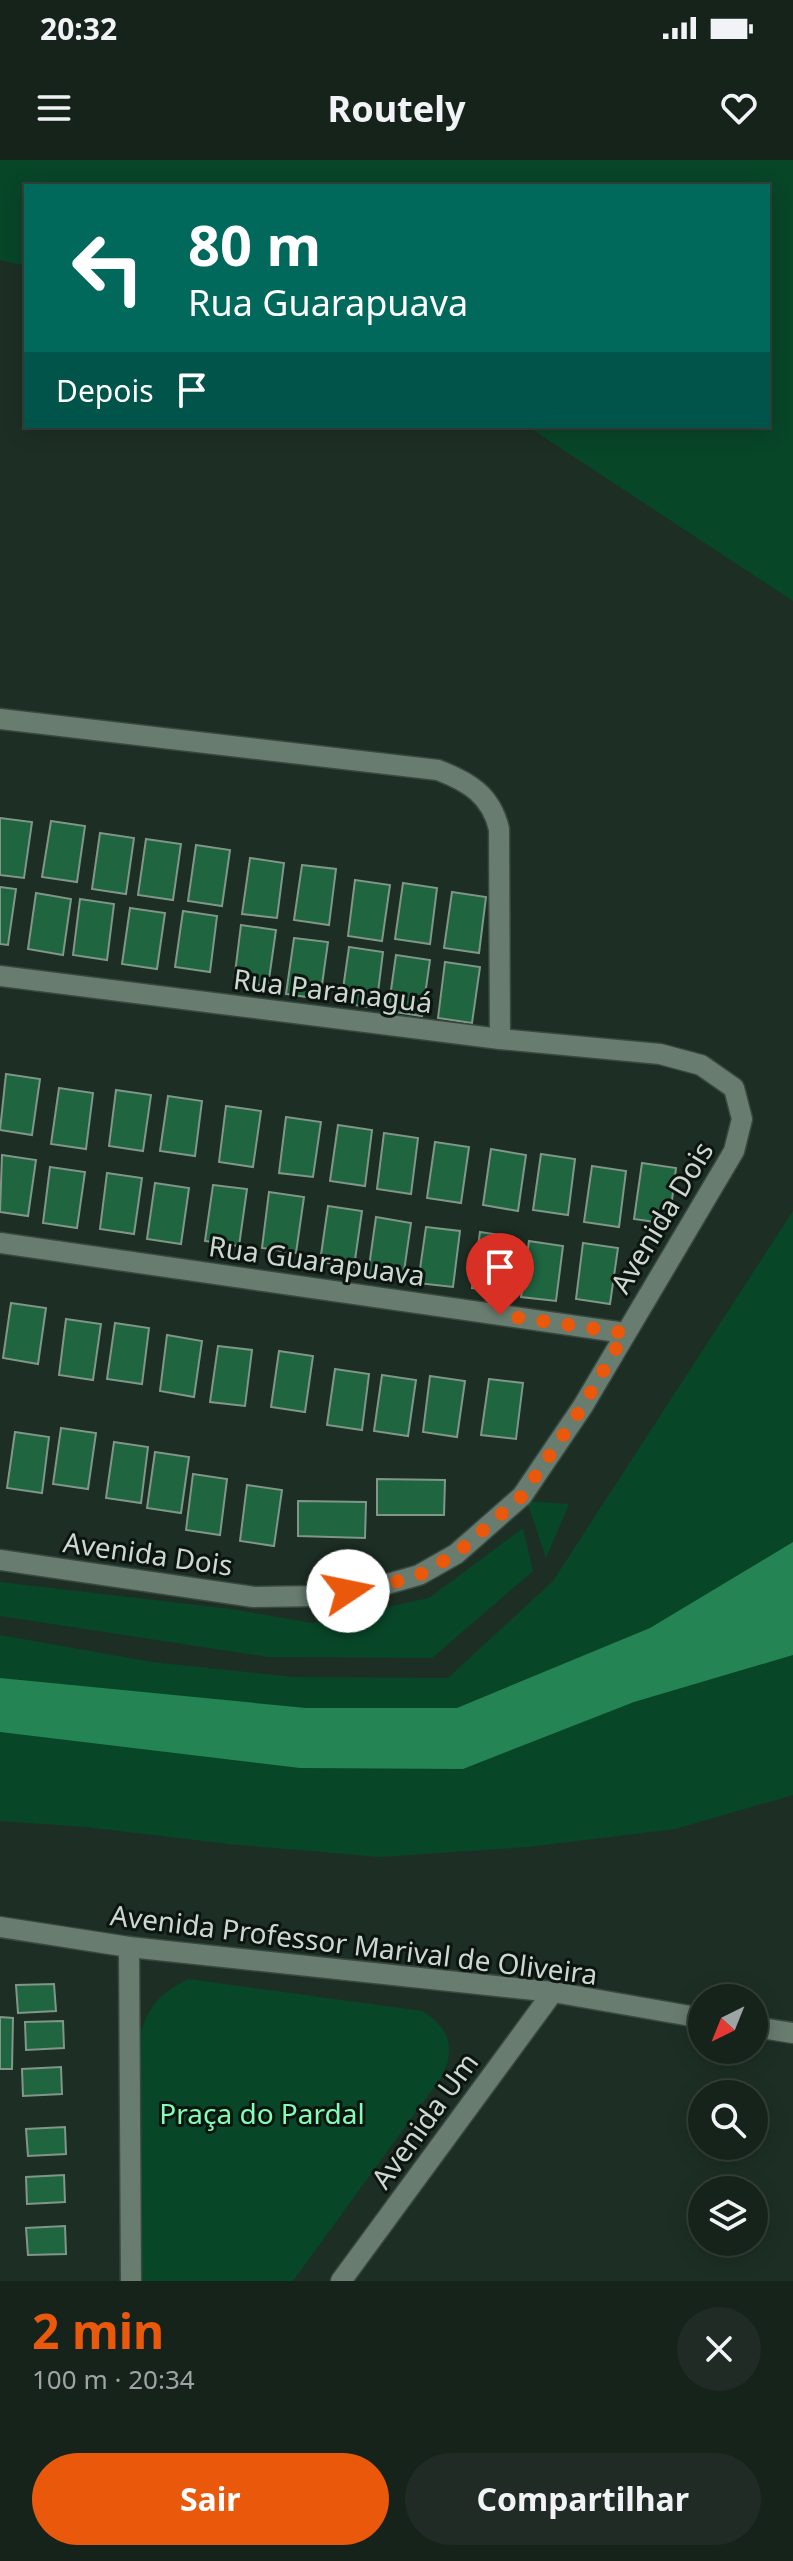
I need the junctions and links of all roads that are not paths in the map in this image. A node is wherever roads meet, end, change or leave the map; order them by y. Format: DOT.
graph roads {
  1 [pos="0,719"];
  2 [pos="0,976"];
  3 [pos="500,1039"];
  4 [pos="660,1054"];
  5 [pos="0,1243"];
  6 [pos="625,1333"];
  7 [pos="0,1560"];
  8 [pos="0,1927"];
  9 [pos="129,1947"];
  10 [pos="553,1992"];
  11 [pos="688,2016"];
  12 [pos="768,2029"];
  13 [pos="793,2033"];
  14 [pos="131,2281"];
  15 [pos="341,2281"];
  1 -- 3 [label="street"];
  2 -- 3 [label="street, Rua Paranaguá"];
  3 -- 4 [label="street, Rua Paranaguá"];
  4 -- 6 [label="street, Avenida Dois"];
  5 -- 6 [label="street, Rua Guarapuava"];
  6 -- 7 [label="street, Avenida Dois"];
  8 -- 9 [label="street, Avenida Professor Marival de Oliveira"];
  9 -- 10 [label="street, Avenida Professor Marival de Oliveira"];
  9 -- 14 [label="street"];
  10 -- 11 [label="street, Avenida Professor Marival de Oliveira"];
  10 -- 15 [label="street, Avenida Um"];
  12 -- 13 [label="street"];
}
